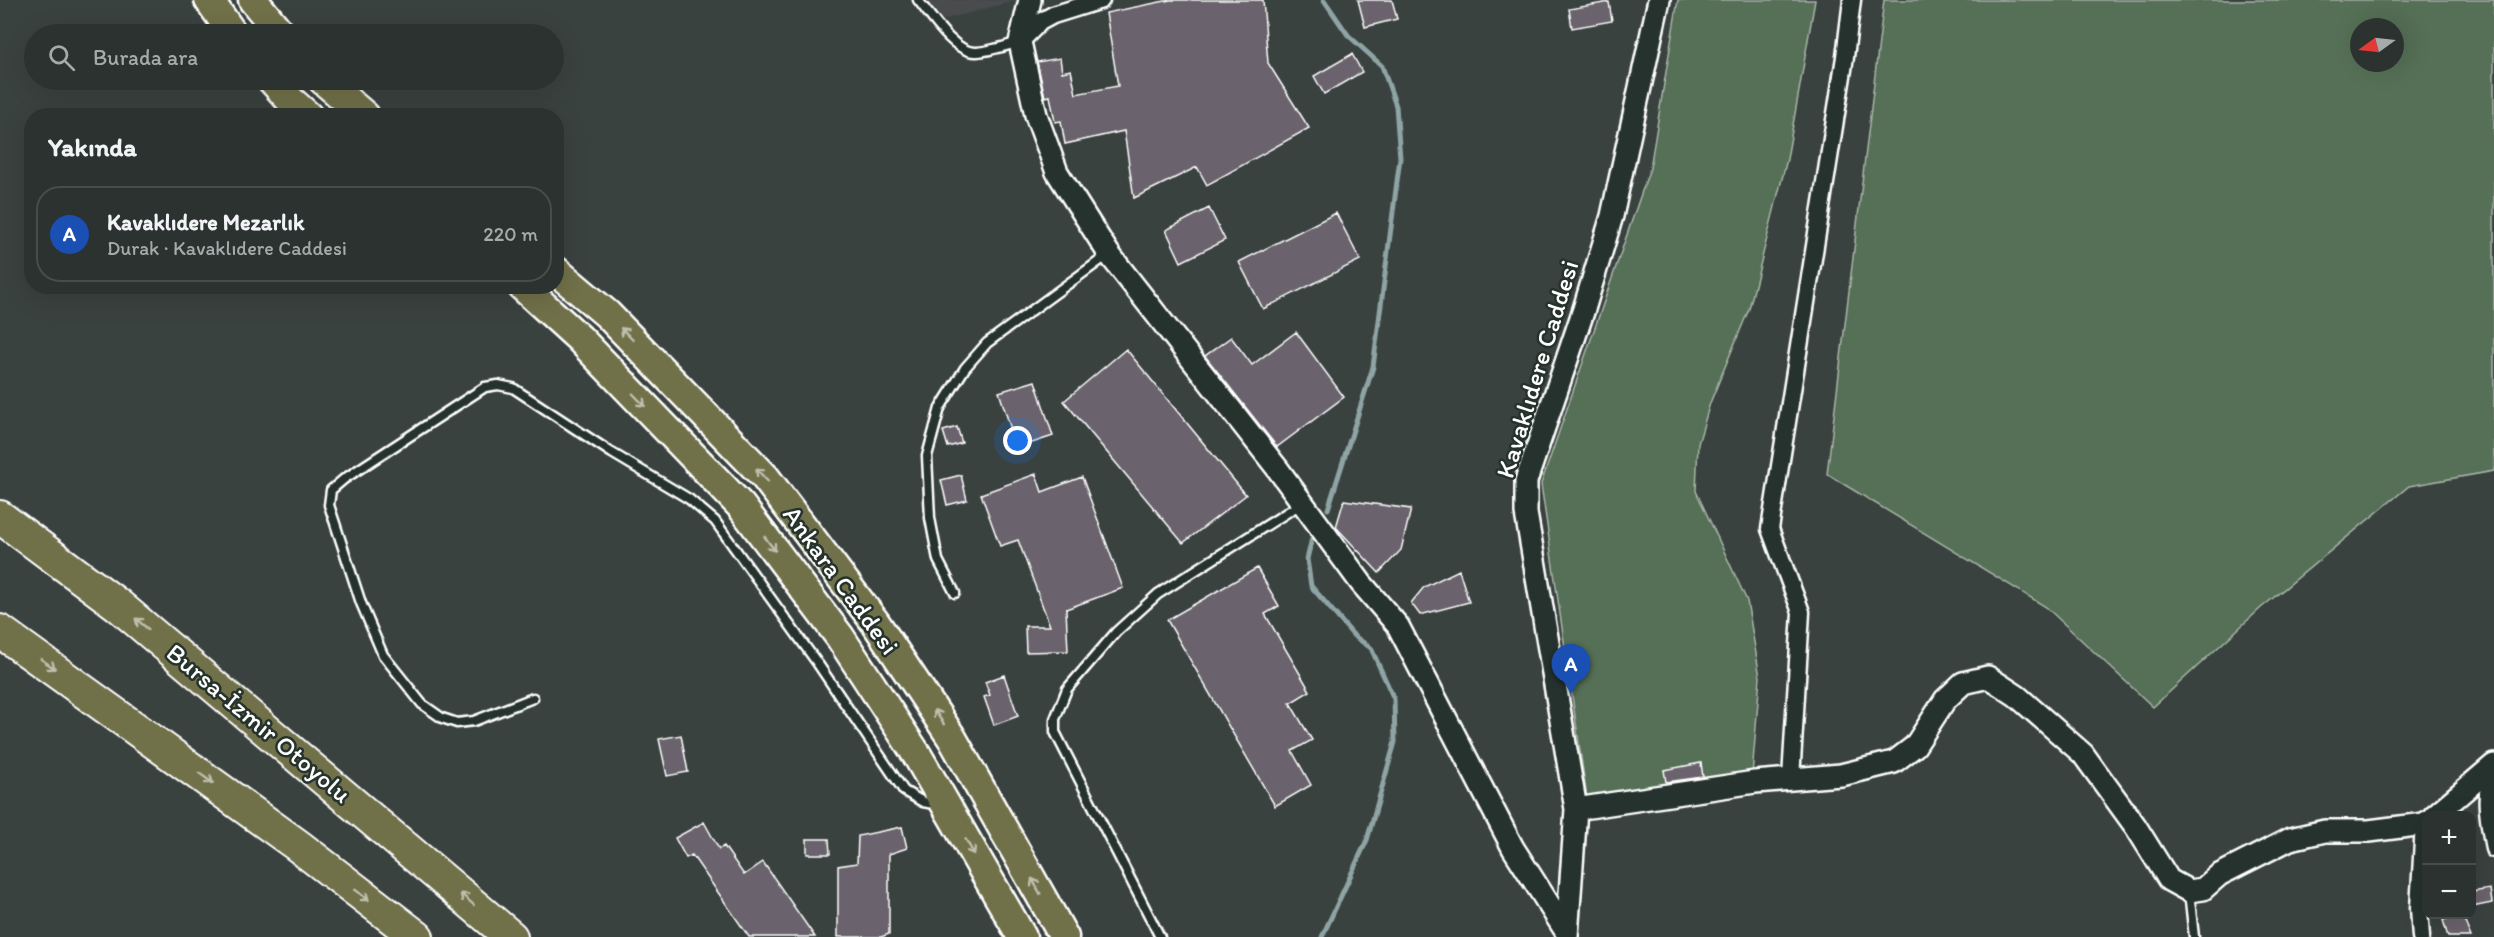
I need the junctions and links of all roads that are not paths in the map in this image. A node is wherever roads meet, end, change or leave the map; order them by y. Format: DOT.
graph roads {
  1 [pos="209,0"];
  2 [pos="253,0"];
  3 [pos="918,0"];
  4 [pos="1030,0"];
  5 [pos="1101,0"];
  6 [pos="1659,0"];
  7 [pos="1852,0"];
  8 [pos="226,24"];
  9 [pos="273,24"];
  10 [pos="1020,42"];
  11 [pos="281,90"];
  12 [pos="335,90"];
  13 [pos="299,108"];
  14 [pos="356,108"];
  15 [pos="1109,254"];
  16 [pos="564,278"];
  17 [pos="531,294"];
  18 [pos="1302,503"];
  19 [pos="0,517"];
  20 [pos="955,592"];
  21 [pos="0,631"];
  22 [pos="533,698"];
  23 [pos="2494,765"];
  24 [pos="2494,771"];
  25 [pos="1791,779"];
  26 [pos="947,806"];
  27 [pos="1576,809"];
  28 [pos="2440,811"];
  29 [pos="2422,822"];
  30 [pos="2494,849"];
  31 [pos="2423,865"];
  32 [pos="2189,891"];
  33 [pos="1567,935"];
  34 [pos="417,937"];
  35 [pos="511,937"];
  36 [pos="1022,937"];
  37 [pos="1064,937"];
  38 [pos="1160,937"];
  39 [pos="2194,937"];
  40 [pos="2421,937"];
  1 -- 8 [label="highway"];
  2 -- 9 [label="highway"];
  3 -- 10 [label="lane"];
  4 -- 10 [label="street"];
  5 -- 10 [label="street"];
  6 -- 27 [label="street, Kavaklıdere Caddesi"];
  7 -- 25 [label="street"];
  10 -- 15 [label="street"];
  11 -- 13 [label="highway"];
  12 -- 14 [label="highway"];
  15 -- 18 [label="street"];
  15 -- 20 [label="lane"];
  37 -- 16 [label="highway, Ankara Caddesi, one-way"];
  17 -- 26 [label="highway, Ankara Caddesi, one-way"];
  18 -- 33 [label="street"];
  18 -- 38 [label="lane"];
  35 -- 19 [label="highway, Bursa-İzmir Otoyolu, one-way"];
  21 -- 34 [label="highway, one-way"];
  22 -- 26 [label="lane"];
  23 -- 28 [label="street"];
  24 -- 30 [label="street"];
  25 -- 27 [label="street"];
  25 -- 32 [label="street"];
  26 -- 36 [label="highway, Ankara Caddesi, one-way"];
  27 -- 33 [label="street, Kavaklıdere Caddesi"];
  29 -- 32 [label="street"];
  31 -- 40 [label="street"];
  32 -- 39 [label="lane"];
}
